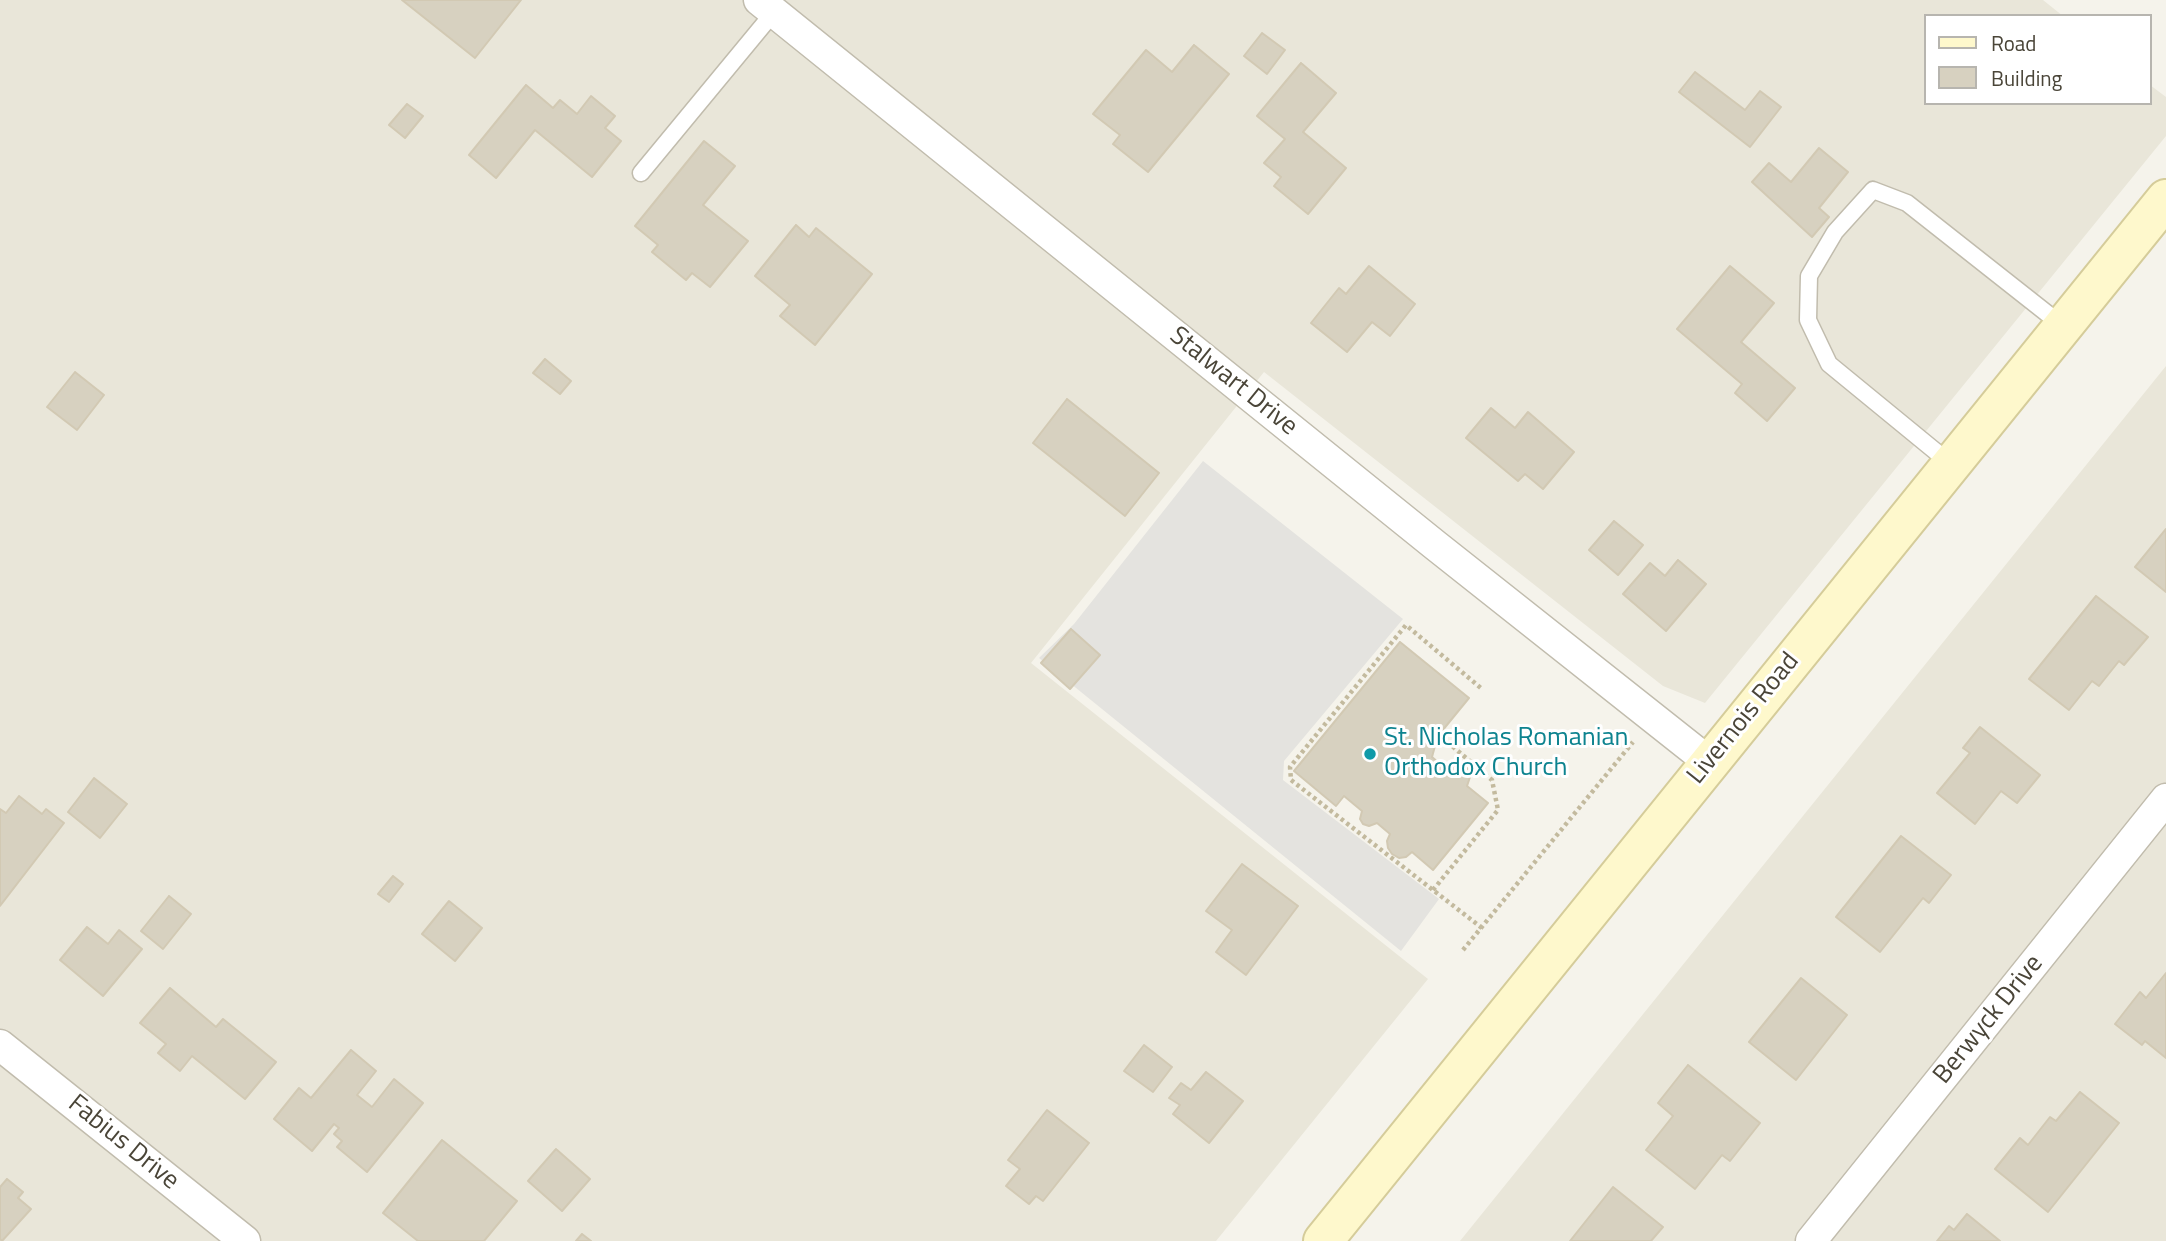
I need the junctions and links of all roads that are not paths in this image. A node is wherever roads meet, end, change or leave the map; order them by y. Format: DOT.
graph roads {
  1 [pos="767,6"];
  2 [pos="641,173"];
  3 [pos="2166,199"];
  4 [pos="2063,326"];
  5 [pos="1951,464"];
  6 [pos="1709,762"];
  7 [pos="2166,799"];
  8 [pos="0,1045"];
  9 [pos="245,1241"];
  10 [pos="1323,1241"];
  11 [pos="1811,1241"];
  1 -- 2 [label="lane"];
  1 -- 6 [label="street, Stalwart Drive"];
  3 -- 4 [label="main road, Livernois Road"];
  4 -- 5 [label="main road, Livernois Road"];
  4 -- 5 [label="lane"];
  5 -- 6 [label="main road, Livernois Road"];
  6 -- 10 [label="main road, Livernois Road"];
  7 -- 11 [label="street, Berwyck Drive"];
  8 -- 9 [label="street, Fabius Drive"];
}
